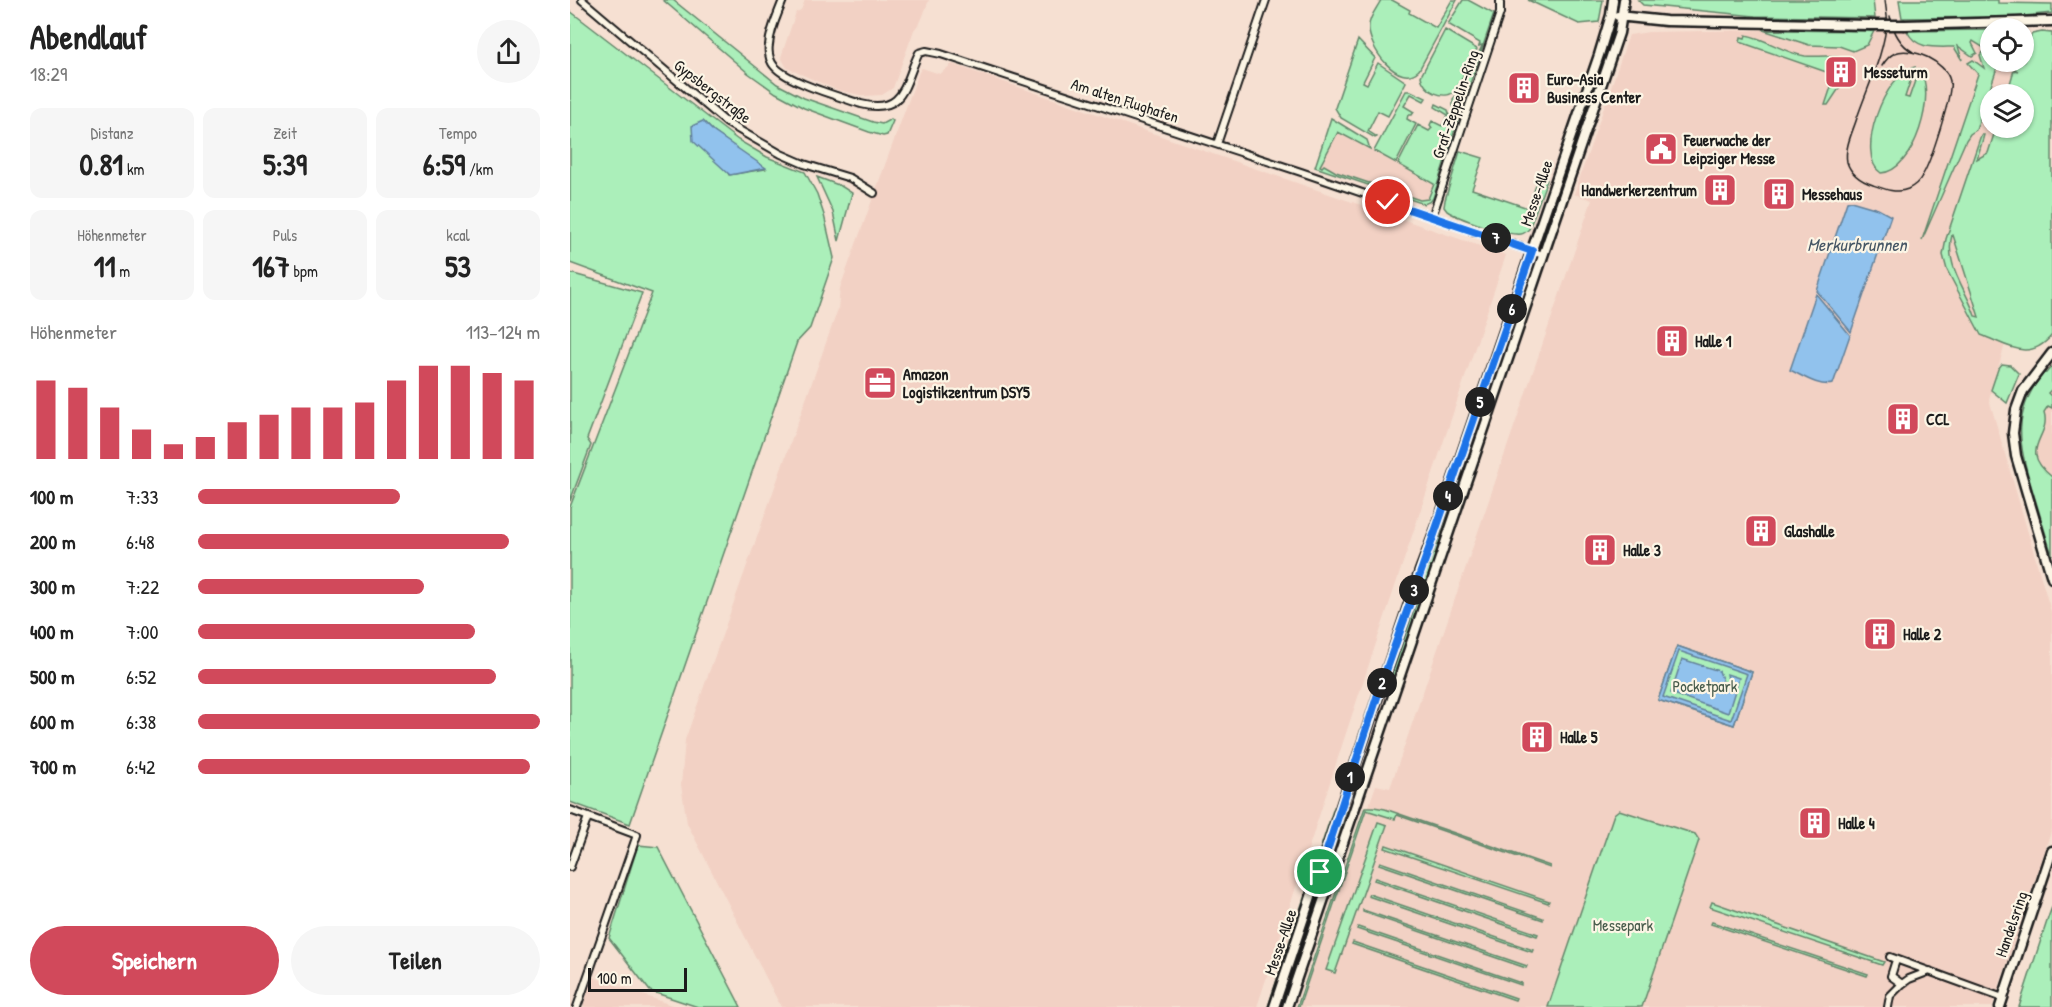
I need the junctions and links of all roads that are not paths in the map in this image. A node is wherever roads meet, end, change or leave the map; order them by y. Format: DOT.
graph roads {
  1 [pos="582,0"];
  2 [pos="783,0"];
  3 [pos="1266,0"];
  4 [pos="1500,0"];
  5 [pos="1613,0"];
  6 [pos="1624,0"];
  7 [pos="1611,15"];
  8 [pos="1623,17"];
  9 [pos="2052,21"];
  10 [pos="1217,144"];
  11 [pos="874,193"];
  12 [pos="1432,217"];
  13 [pos="1532,251"];
  14 [pos="1543,255"];
  15 [pos="2052,353"];
  16 [pos="2052,578"];
  17 [pos="570,810"];
  18 [pos="588,817"];
  19 [pos="2052,851"];
  20 [pos="570,867"];
  21 [pos="1931,971"];
  22 [pos="1902,984"];
  23 [pos="2003,998"];
  24 [pos="577,1007"];
  25 [pos="1274,1007"];
  26 [pos="1287,1007"];
  27 [pos="1888,1007"];
  28 [pos="2000,1007"];
  1 -- 11 [label="street, Gypsbergstraße"];
  2 -- 10 [label="street, Am alten Flughafen"];
  3 -- 10 [label="street"];
  4 -- 12 [label="street, Graf-Zeppelin-Ring"];
  5 -- 7 [label="main road, Messe-Allee"];
  6 -- 8 [label="main road, Messe-Allee"];
  7 -- 8 [label="main road"];
  7 -- 13 [label="main road, Messe-Allee"];
  8 -- 9 [label="main road, bridge"];
  8 -- 14 [label="main road, Messe-Allee"];
  10 -- 12 [label="street, Am alten Flughafen"];
  12 -- 13 [label="street, Am alten Flughafen"];
  13 -- 14 [label="street, Am alten Flughafen"];
  13 -- 25 [label="main road, Messe-Allee"];
  14 -- 26 [label="main road, Messe-Allee"];
  15 -- 16 [label="main road"];
  17 -- 18 [label="street"];
  18 -- 20 [label="street"];
  18 -- 24 [label="street"];
  19 -- 23 [label="main road, Handelsring"];
  21 -- 22 [label="street"];
  21 -- 22 [label="street"];
  21 -- 23 [label="street"];
  22 -- 27 [label="street"];
  23 -- 28 [label="main road, Handelsring"];
}
